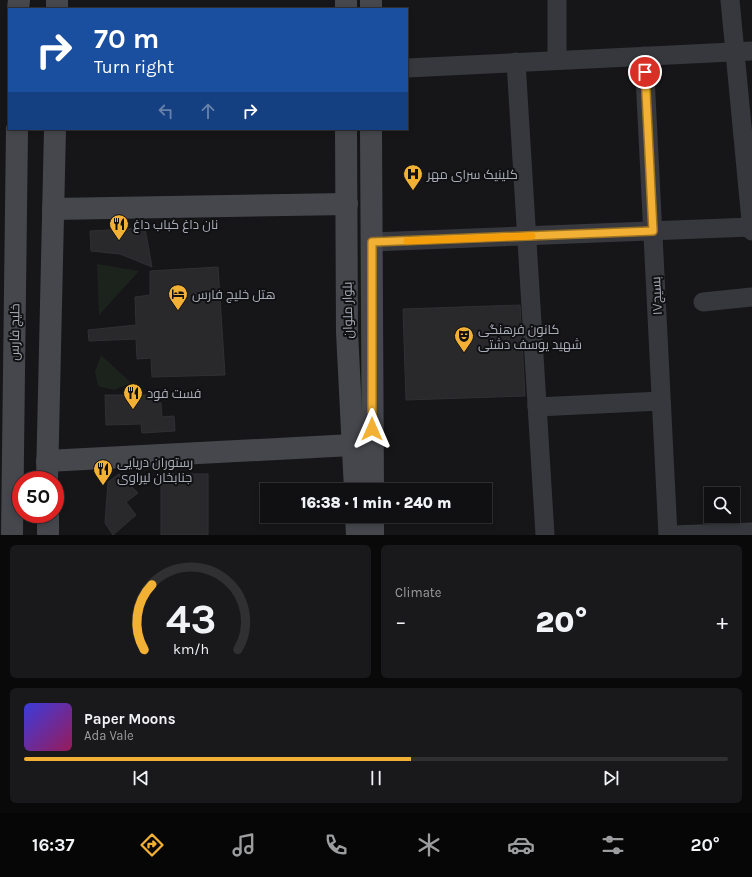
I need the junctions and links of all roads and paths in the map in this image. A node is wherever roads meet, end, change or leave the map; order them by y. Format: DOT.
graph roads {
  1 [pos="556,0"];
  2 [pos="730,0"];
  3 [pos="743,52"];
  4 [pos="644,56"];
  5 [pos="557,60"];
  6 [pos="516,62"];
  7 [pos="408,68"];
  8 [pos="17,130"];
  9 [pos="55,130"];
  10 [pos="346,130"];
  11 [pos="371,130"];
  12 [pos="346,204"];
  13 [pos="53,209"];
  14 [pos="752,227"];
  15 [pos="653,231"];
  16 [pos="752,231"];
  17 [pos="527,236"];
  18 [pos="372,242"];
  19 [pos="347,276"];
  20 [pos="372,276"];
  21 [pos="752,297"];
  22 [pos="702,302"];
  23 [pos="661,401"];
  24 [pos="537,407"];
  25 [pos="352,445"];
  26 [pos="47,470"];
  27 [pos="355,483"];
  28 [pos="373,483"];
  29 [pos="48,523"];
  30 [pos="356,523"];
  31 [pos="373,523"];
  32 [pos="752,532"];
  33 [pos="12,535"];
  34 [pos="48,535"];
  35 [pos="357,535"];
  36 [pos="373,535"];
  37 [pos="545,535"];
  38 [pos="668,535"];
  39 [pos="673,535"];
  1 -- 5 [label="street"];
  2 -- 3 [label="street"];
  3 -- 4 [label="street"];
  3 -- 14 [label="street"];
  4 -- 5 [label="street"];
  4 -- 15 [label="street, بسیج۱۷"];
  5 -- 6 [label="street"];
  6 -- 7 [label="street"];
  6 -- 17 [label="street"];
  8 -- 33 [label="main road, خلیج فارس"];
  9 -- 13 [label="main road"];
  10 -- 12 [label="main road, بلوار ملوان"];
  11 -- 18 [label="main road, بلوار ملوان"];
  12 -- 13 [label="main road"];
  12 -- 19 [label="main road, بلوار ملوان"];
  13 -- 26 [label="main road"];
  14 -- 15 [label="street"];
  14 -- 16 [label="street"];
  15 -- 17 [label="street"];
  15 -- 23 [label="street, بسیج۱۷"];
  17 -- 18 [label="street"];
  17 -- 24 [label="street"];
  18 -- 20 [label="main road, بلوار ملوان"];
  19 -- 20 [label="main road"];
  19 -- 25 [label="main road, بلوار ملوان"];
  20 -- 28 [label="main road, بلوار ملوان"];
  21 -- 22 [label="street"];
  23 -- 24 [label="street"];
  23 -- 38 [label="street, بسیج۱۷"];
  24 -- 37 [label="street"];
  25 -- 26 [label="main road"];
  25 -- 27 [label="main road, بلوار ملوان"];
  29 -- 34 [label="main road"];
  30 -- 35 [label="main road"];
  31 -- 36 [label="main road"];
  32 -- 39 [label="street"];
}
